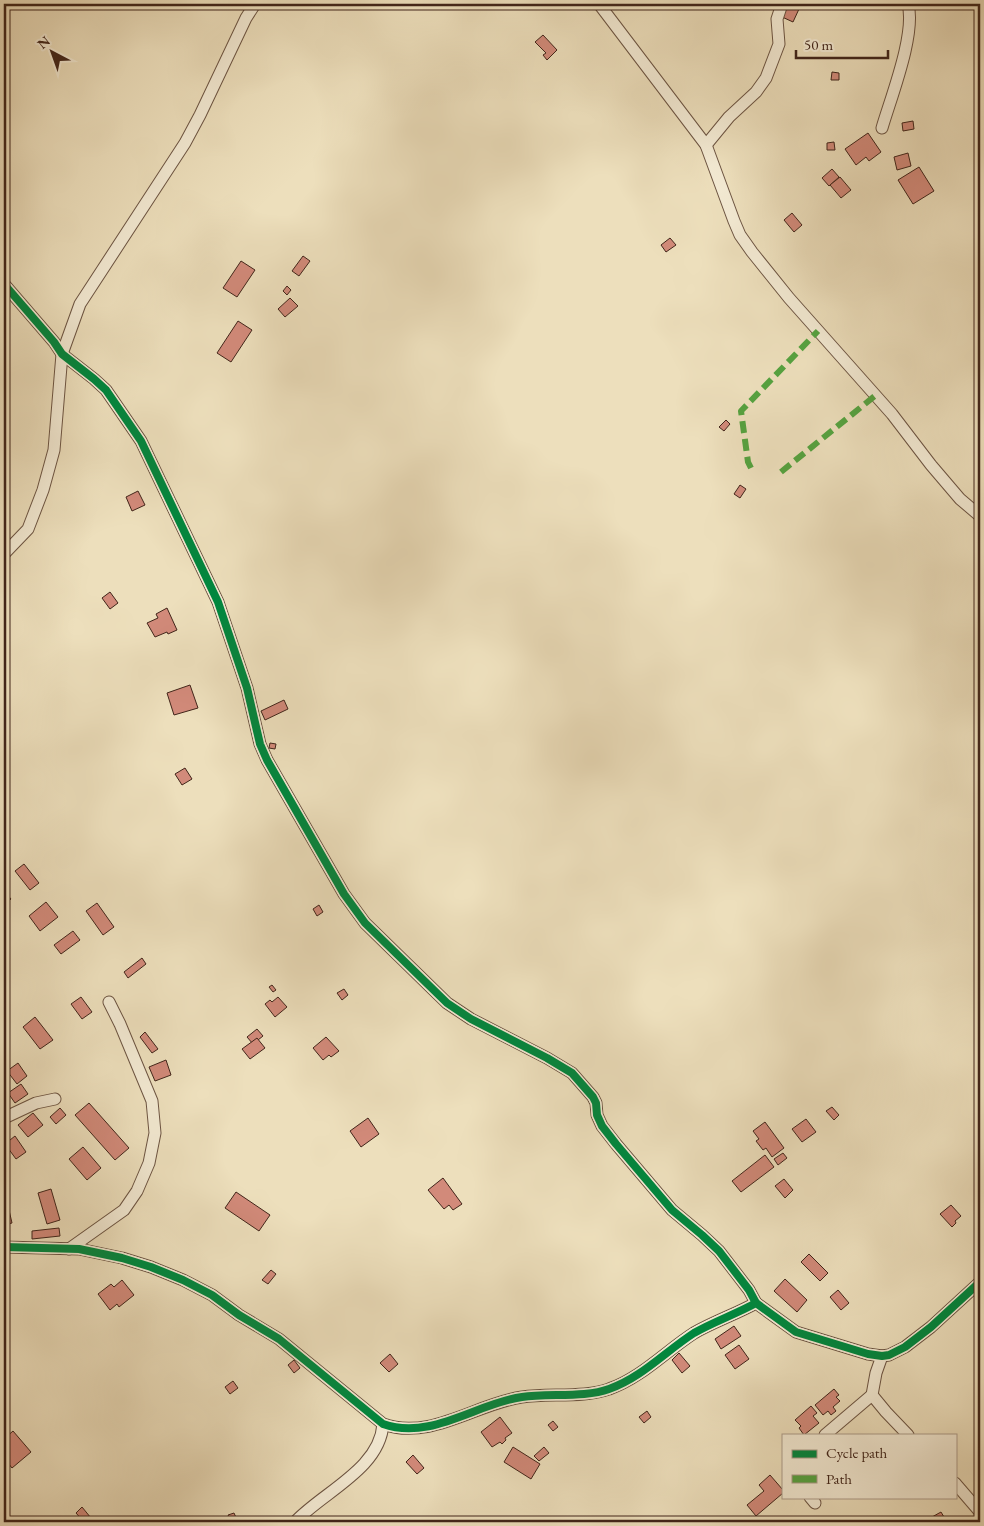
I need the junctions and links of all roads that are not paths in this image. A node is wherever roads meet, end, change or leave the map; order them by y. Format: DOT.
graph roads {
  1 [pos="255,4"];
  2 [pos="599,4"];
  3 [pos="782,4"];
  4 [pos="908,4"];
  5 [pos="882,128"];
  6 [pos="706,145"];
  7 [pos="4,284"];
  8 [pos="62,354"];
  9 [pos="980,516"];
  10 [pos="4,554"];
  11 [pos="109,1002"];
  12 [pos="55,1100"];
  13 [pos="4,1118"];
  14 [pos="4,1247"];
  15 [pos="68,1248"];
  16 [pos="980,1282"];
  17 [pos="756,1303"];
  18 [pos="882,1356"];
  19 [pos="872,1395"];
  20 [pos="383,1424"];
  21 [pos="826,1434"];
  22 [pos="907,1434"];
  23 [pos="956,1484"];
  24 [pos="980,1512"];
  25 [pos="295,1522"];
  1 -- 8 [label="street"];
  2 -- 6 [label="street"];
  3 -- 6 [label="street"];
  4 -- 5 [label="street"];
  6 -- 9 [label="street"];
  7 -- 8 [label="street"];
  8 -- 10 [label="street"];
  8 -- 17 [label="street"];
  11 -- 15 [label="street"];
  12 -- 13 [label="street"];
  14 -- 15 [label="street"];
  15 -- 20 [label="street"];
  16 -- 18 [label="street"];
  17 -- 18 [label="street"];
  17 -- 20 [label="street"];
  18 -- 19 [label="street"];
  19 -- 21 [label="street"];
  19 -- 22 [label="street"];
  20 -- 25 [label="street"];
  23 -- 24 [label="street"];
}
